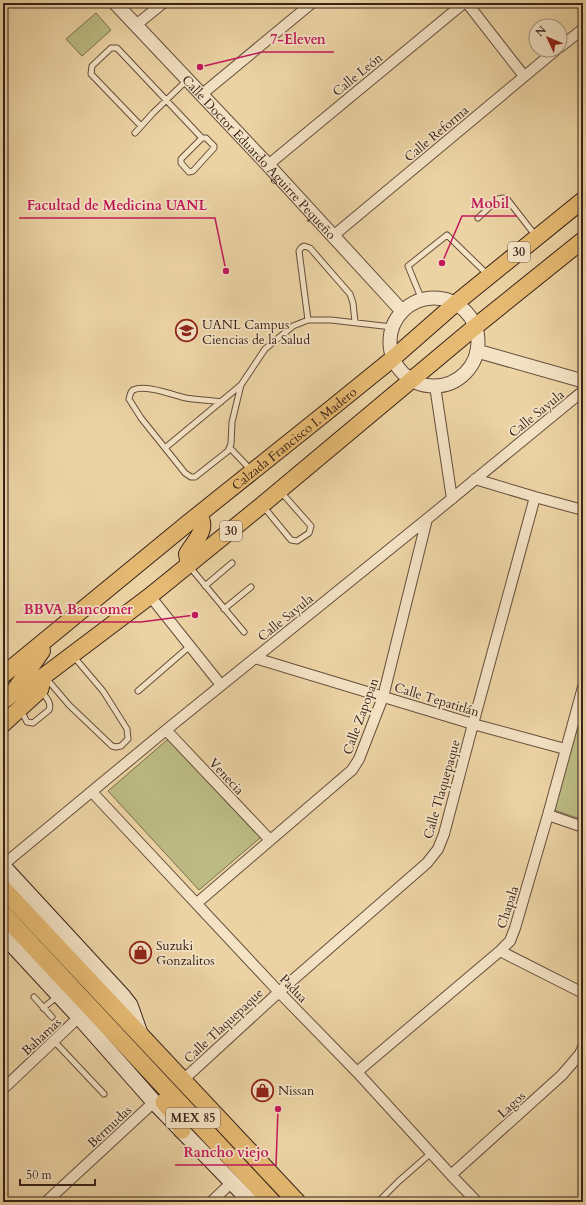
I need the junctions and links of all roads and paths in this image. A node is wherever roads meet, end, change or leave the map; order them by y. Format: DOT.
graph roads {
  1 [pos="115,3"];
  2 [pos="163,3"];
  3 [pos="312,3"];
  4 [pos="464,3"];
  5 [pos="467,3"];
  6 [pos="136,25"];
  7 [pos="583,29"];
  8 [pos="568,41"];
  9 [pos="546,58"];
  10 [pos="524,76"];
  11 [pos="187,80"];
  12 [pos="201,95"];
  13 [pos="166,100"];
  14 [pos="141,126"];
  15 [pos="135,133"];
  16 [pos="202,138"];
  17 [pos="268,164"];
  18 [pos="583,200"];
  19 [pos="478,218"];
  20 [pos="332,236"];
  21 [pos="537,238"];
  22 [pos="583,240"];
  23 [pos="489,276"];
  24 [pos="422,300"];
  25 [pos="456,303"];
  26 [pos="402,312"];
  27 [pos="308,320"];
  28 [pos="355,322"];
  29 [pos="476,326"];
  30 [pos="392,327"];
  31 [pos="477,352"];
  32 [pos="393,358"];
  33 [pos="412,380"];
  34 [pos="583,382"];
  35 [pos="241,385"];
  36 [pos="435,386"];
  37 [pos="583,391"];
  38 [pos="221,402"];
  39 [pos="165,448"];
  40 [pos="230,448"];
  41 [pos="253,472"];
  42 [pos="475,479"];
  43 [pos="280,491"];
  44 [pos="535,497"];
  45 [pos="452,499"];
  46 [pos="262,505"];
  47 [pos="583,510"];
  48 [pos="199,515"];
  49 [pos="427,519"];
  50 [pos="232,563"];
  51 [pos="189,565"];
  52 [pos="205,586"];
  53 [pos="251,587"];
  54 [pos="150,596"];
  55 [pos="224,609"];
  56 [pos="244,632"];
  57 [pos="54,633"];
  58 [pos="190,646"];
  59 [pos="72,655"];
  60 [pos="256,658"];
  61 [pos="3,675"];
  62 [pos="42,683"];
  63 [pos="221,685"];
  64 [pos="583,687"];
  65 [pos="138,690"];
  66 [pos="383,696"];
  67 [pos="6,700"];
  68 [pos="3,724"];
  69 [pos="473,724"];
  70 [pos="166,730"];
  71 [pos="565,750"];
  72 [pos="92,792"];
  73 [pos="548,815"];
  74 [pos="583,827"];
  75 [pos="270,840"];
  76 [pos="3,865"];
  77 [pos="3,889"];
  78 [pos="197,903"];
  79 [pos="3,914"];
  80 [pos="5,942"];
  81 [pos="500,951"];
  82 [pos="279,992"];
  83 [pos="583,993"];
  84 [pos="58,995"];
  85 [pos="34,997"];
  86 [pos="44,1008"];
  87 [pos="52,1017"];
  88 [pos="79,1017"];
  89 [pos="114,1034"];
  90 [pos="141,1036"];
  91 [pos="54,1041"];
  92 [pos="583,1047"];
  93 [pos="357,1072"];
  94 [pos="184,1080"];
  95 [pos="3,1089"];
  96 [pos="104,1094"];
  97 [pos="154,1102"];
  98 [pos="182,1130"];
  99 [pos="431,1153"];
  100 [pos="451,1175"];
  101 [pos="232,1182"];
  102 [pos="46,1202"];
  103 [pos="210,1202"];
  104 [pos="251,1202"];
  105 [pos="272,1202"];
  106 [pos="297,1202"];
  107 [pos="378,1202"];
  108 [pos="477,1202"];
  1 -- 6 [label="street, Calle Doctor Eduardo Aguirre Pequeño"];
  2 -- 6 [label="street"];
  3 -- 12 [label="street"];
  4 -- 17 [label="street, Calle León"];
  5 -- 10 [label="street"];
  6 -- 11 [label="street, Calle Doctor Eduardo Aguirre Pequeño"];
  7 -- 8 [label="street"];
  9 -- 10 [label="street, Calle Reforma"];
  10 -- 20 [label="street, Calle Reforma"];
  11 -- 12 [label="street, Calle Doctor Eduardo Aguirre Pequeño"];
  11 -- 13 [label="lane"];
  12 -- 17 [label="street, Calle Doctor Eduardo Aguirre Pequeño"];
  13 -- 14 [label="lane"];
  13 -- 14 [label="lane"];
  13 -- 16 [label="lane"];
  14 -- 15 [label="lane"];
  16 -- 16 [label="lane"];
  17 -- 20 [label="street, Calle Doctor Eduardo Aguirre Pequeño"];
  18 -- 21 [label="main road, Calzada Francisco I. Madero / 30"];
  19 -- 21 [label="lane"];
  20 -- 26 [label="street, Calle Doctor Eduardo Aguirre Pequeño"];
  21 -- 23 [label="main road, Calzada Francisco I. Madero / 30"];
  22 -- 29 [label="main road, 30"];
  23 -- 24 [label="lane"];
  23 -- 25 [label="main road, Calzada Francisco I. Madero / 30"];
  24 -- 25 [label="street"];
  24 -- 26 [label="street"];
  25 -- 29 [label="street"];
  25 -- 32 [label="main road, Calzada Francisco I. Madero / 30"];
  26 -- 30 [label="street"];
  27 -- 28 [label="lane"];
  27 -- 28 [label="lane"];
  27 -- 35 [label="lane"];
  28 -- 30 [label="lane"];
  29 -- 31 [label="street"];
  29 -- 33 [label="main road, 30"];
  30 -- 32 [label="street"];
  31 -- 34 [label="street"];
  31 -- 36 [label="street"];
  32 -- 33 [label="street"];
  32 -- 41 [label="main road, Calzada Francisco I. Madero / 30"];
  33 -- 36 [label="street"];
  33 -- 43 [label="main road, 30"];
  35 -- 38 [label="lane"];
  35 -- 40 [label="lane"];
  36 -- 45 [label="street"];
  37 -- 42 [label="street, Calle Sayula"];
  38 -- 39 [label="lane"];
  38 -- 39 [label="lane"];
  39 -- 40 [label="lane"];
  40 -- 41 [label="lane"];
  41 -- 48 [label="main road, Calzada Francisco I. Madero / 30"];
  42 -- 44 [label="street"];
  42 -- 45 [label="street, Calle Sayula"];
  43 -- 46 [label="main road, 30"];
  43 -- 46 [label="lane"];
  44 -- 47 [label="street"];
  44 -- 69 [label="street, Calle Tlaquepaque"];
  45 -- 49 [label="street, Calle Sayula"];
  46 -- 51 [label="main road, 30"];
  48 -- 51 [label="main road"];
  48 -- 57 [label="main road, Calzada Francisco I. Madero / 30"];
  49 -- 60 [label="street, Calle Sayula"];
  49 -- 66 [label="street, Calle Zapopan"];
  50 -- 52 [label="lane"];
  51 -- 52 [label="lane"];
  51 -- 54 [label="main road, 30"];
  52 -- 55 [label="lane"];
  53 -- 55 [label="lane"];
  54 -- 58 [label="street"];
  54 -- 59 [label="main road, 30"];
  55 -- 56 [label="lane"];
  57 -- 61 [label="main road, Calzada Francisco I. Madero / 30"];
  57 -- 67 [label="main road"];
  58 -- 63 [label="street"];
  58 -- 65 [label="lane"];
  59 -- 62 [label="main road, 30"];
  59 -- 62 [label="lane"];
  60 -- 63 [label="street, Calle Sayula"];
  60 -- 66 [label="street, Calle Tepatitlán"];
  62 -- 67 [label="main road, 30"];
  62 -- 68 [label="main road"];
  63 -- 70 [label="street, Calle Sayula"];
  64 -- 71 [label="street, Chapala"];
  66 -- 69 [label="street, Calle Tepatitlán"];
  66 -- 75 [label="street, Calle Zapopan"];
  69 -- 71 [label="street, Calle Tepatitlán"];
  69 -- 82 [label="street, Calle Tlaquepaque"];
  70 -- 72 [label="street, Calle Sayula"];
  70 -- 75 [label="street, Venecia"];
  71 -- 73 [label="street, Chapala"];
  72 -- 76 [label="street, Calle Sayula"];
  72 -- 78 [label="street, Padua"];
  73 -- 74 [label="street"];
  73 -- 81 [label="street, Chapala"];
  75 -- 78 [label="street, Calle Zapopan"];
  76 -- 90 [label="main road"];
  77 -- 90 [label="highway, MEX 85"];
  78 -- 82 [label="street, Padua"];
  79 -- 89 [label="highway, MEX 85"];
  80 -- 84 [label="main road"];
  81 -- 83 [label="street"];
  81 -- 93 [label="street, Chapala"];
  82 -- 93 [label="street, Padua"];
  82 -- 94 [label="street, Calle Tlaquepaque"];
  84 -- 86 [label="lane"];
  84 -- 88 [label="main road"];
  85 -- 86 [label="lane"];
  86 -- 87 [label="lane"];
  88 -- 91 [label="street, Bahamas"];
  88 -- 97 [label="main road"];
  89 -- 98 [label="highway"];
  89 -- 105 [label="highway, MEX 85"];
  90 -- 94 [label="highway, MEX 85"];
  91 -- 95 [label="street, Bahamas"];
  91 -- 96 [label="lane"];
  92 -- 100 [label="street, Lagos"];
  93 -- 99 [label="street, Padua"];
  94 -- 106 [label="highway, MEX 85"];
  97 -- 98 [label="main road"];
  97 -- 102 [label="street, Bermudas"];
  98 -- 101 [label="main road"];
  99 -- 100 [label="street, Padua"];
  99 -- 107 [label="lane"];
  100 -- 108 [label="street, Padua"];
  101 -- 103 [label="street"];
  101 -- 104 [label="main road"];
}
